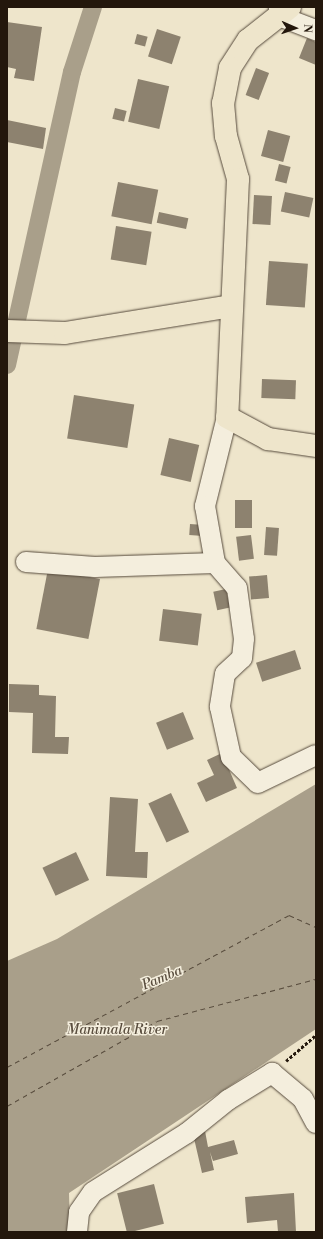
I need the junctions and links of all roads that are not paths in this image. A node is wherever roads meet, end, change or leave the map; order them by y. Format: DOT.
graph roads {
  1 [pos="283,10"];
  2 [pos="316,30"];
  3 [pos="231,306"];
  4 [pos="7,332"];
  5 [pos="227,417"];
  6 [pos="316,446"];
  7 [pos="26,562"];
  8 [pos="215,563"];
  9 [pos="316,755"];
  10 [pos="316,1122"];
  11 [pos="77,1232"];
  1 -- 2 [label="street"];
  1 -- 3 [label="main road"];
  3 -- 4 [label="main road"];
  3 -- 5 [label="main road"];
  5 -- 6 [label="main road"];
  5 -- 8 [label="street"];
  7 -- 8 [label="street"];
  8 -- 9 [label="street"];
  10 -- 11 [label="street"];
}
